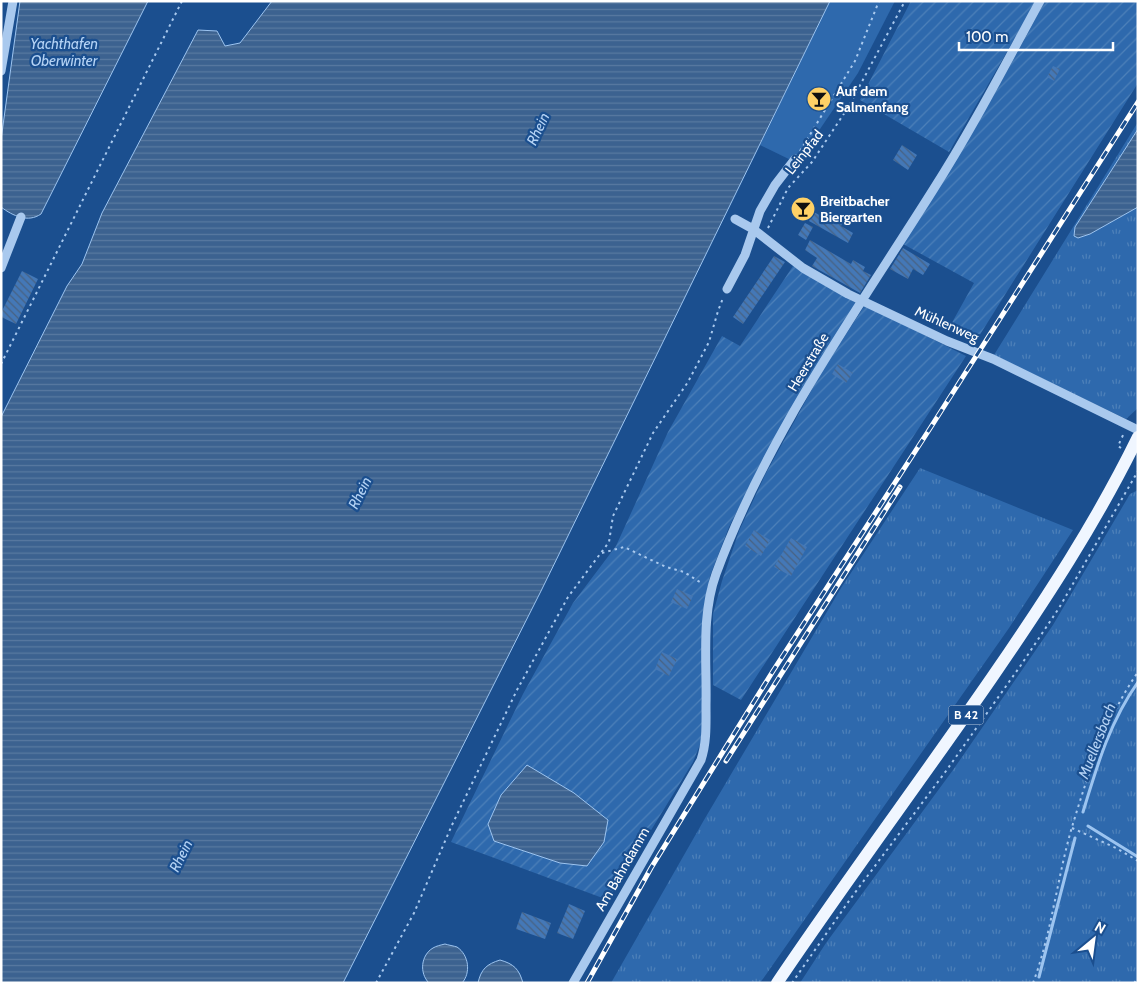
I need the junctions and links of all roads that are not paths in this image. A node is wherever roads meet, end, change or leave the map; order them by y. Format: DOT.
graph roads {
  1 [pos="13,1"];
  2 [pos="1040,1"];
  3 [pos="1,71"];
  4 [pos="795,159"];
  5 [pos="21,217"];
  6 [pos="735,219"];
  7 [pos="753,229"];
  8 [pos="1,268"];
  9 [pos="727,289"];
  10 [pos="863,301"];
  11 [pos="1138,430"];
  12 [pos="1138,437"];
  13 [pos="697,769"];
  14 [pos="573,983"];
  15 [pos="777,983"];
  1 -- 3 [label="lane"];
  2 -- 10 [label="lane, Heerstraße"];
  4 -- 7 [label="lane"];
  5 -- 8 [label="lane"];
  6 -- 7 [label="lane, Mühlenweg"];
  7 -- 9 [label="lane"];
  7 -- 10 [label="lane, Mühlenweg"];
  10 -- 11 [label="lane, Mühlenweg"];
  10 -- 13 [label="lane, Heerstraße"];
  12 -- 15 [label="main road, B 42"];
  13 -- 14 [label="lane, Am Bahndamm"];
}
